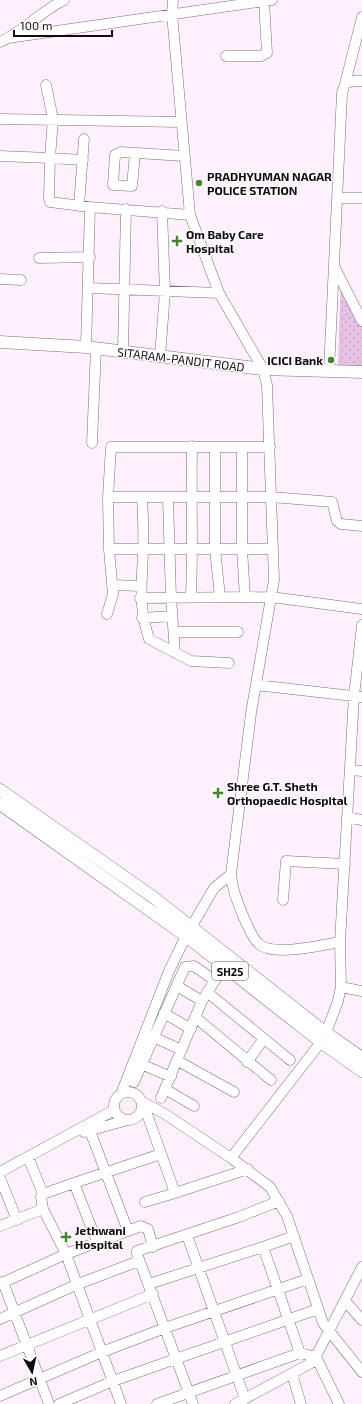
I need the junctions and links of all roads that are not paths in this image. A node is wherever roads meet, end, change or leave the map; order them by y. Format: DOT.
graph roads {
  1 [pos="64,0"];
  2 [pos="173,0"];
  3 [pos="268,1"];
  4 [pos="241,2"];
  5 [pos="48,4"];
  6 [pos="172,14"];
  7 [pos="362,17"];
  8 [pos="4,40"];
  9 [pos="226,56"];
  10 [pos="362,81"];
  11 [pos="346,84"];
  12 [pos="46,85"];
  13 [pos="0,119"];
  14 [pos="53,119"];
  15 [pos="181,122"];
  16 [pos="84,139"];
  17 [pos="135,153"];
  18 [pos="0,156"];
  19 [pos="184,156"];
  20 [pos="50,158"];
  21 [pos="83,160"];
  22 [pos="338,198"];
  23 [pos="362,198"];
  24 [pos="79,206"];
  25 [pos="90,207"];
  26 [pos="126,209"];
  27 [pos="162,211"];
  28 [pos="190,214"];
  29 [pos="39,258"];
  30 [pos="90,258"];
  31 [pos="334,266"];
  32 [pos="0,279"];
  33 [pos="21,280"];
  34 [pos="89,288"];
  35 [pos="125,289"];
  36 [pos="165,292"];
  37 [pos="220,292"];
  38 [pos="362,321"];
  39 [pos="1,342"];
  40 [pos="91,347"];
  41 [pos="122,351"];
  42 [pos="160,356"];
  43 [pos="263,369"];
  44 [pos="329,371"];
  45 [pos="362,372"];
  46 [pos="92,443"];
  47 [pos="192,446"];
  48 [pos="215,447"];
  49 [pos="242,447"];
  50 [pos="270,448"];
  51 [pos="108,497"];
  52 [pos="216,497"];
  53 [pos="241,497"];
  54 [pos="272,497"];
  55 [pos="142,498"];
  56 [pos="168,498"];
  57 [pos="191,498"];
  58 [pos="362,526"];
  59 [pos="109,549"];
  60 [pos="143,549"];
  61 [pos="169,549"];
  62 [pos="193,549"];
  63 [pos="215,549"];
  64 [pos="242,549"];
  65 [pos="273,549"];
  66 [pos="112,585"];
  67 [pos="141,586"];
  68 [pos="220,597"];
  69 [pos="245,597"];
  70 [pos="271,597"];
  71 [pos="140,598"];
  72 [pos="171,598"];
  73 [pos="191,598"];
  74 [pos="362,609"];
  75 [pos="107,614"];
  76 [pos="172,616"];
  77 [pos="142,618"];
  78 [pos="362,625"];
  79 [pos="174,632"];
  80 [pos="238,632"];
  81 [pos="175,653"];
  82 [pos="229,663"];
  83 [pos="256,685"];
  84 [pos="358,697"];
  85 [pos="350,770"];
  86 [pos="362,771"];
  87 [pos="0,783"];
  88 [pos="0,790"];
  89 [pos="0,804"];
  90 [pos="0,808"];
  91 [pos="22,812"];
  92 [pos="347,818"];
  93 [pos="362,820"];
  94 [pos="345,864"];
  95 [pos="231,874"];
  96 [pos="283,900"];
  97 [pos="188,931"];
  98 [pos="340,942"];
  99 [pos="224,966"];
  100 [pos="214,980"];
  101 [pos="177,986"];
  102 [pos="341,987"];
  103 [pos="362,991"];
  104 [pos="205,996"];
  105 [pos="164,1013"];
  106 [pos="195,1017"];
  107 [pos="191,1029"];
  108 [pos="153,1037"];
  109 [pos="323,1038"];
  110 [pos="263,1040"];
  111 [pos="182,1050"];
  112 [pos="362,1058"];
  113 [pos="290,1060"];
  114 [pos="178,1061"];
  115 [pos="247,1062"];
  116 [pos="141,1064"];
  117 [pos="362,1070"];
  118 [pos="171,1077"];
  119 [pos="270,1080"];
  120 [pos="134,1082"];
  121 [pos="234,1092"];
  122 [pos="121,1094"];
  123 [pos="141,1101"];
  124 [pos="194,1106"];
  125 [pos="114,1110"];
  126 [pos="144,1114"];
  127 [pos="165,1114"];
  128 [pos="128,1120"];
  129 [pos="90,1131"];
  130 [pos="68,1136"];
  131 [pos="161,1154"];
  132 [pos="28,1157"];
  133 [pos="231,1158"];
  134 [pos="248,1169"];
  135 [pos="0,1172"];
  136 [pos="106,1173"];
  137 [pos="0,1178"];
  138 [pos="74,1183"];
  139 [pos="175,1193"];
  140 [pos="43,1194"];
  141 [pos="279,1201"];
  142 [pos="145,1202"];
  143 [pos="43,1209"];
  144 [pos="17,1220"];
  145 [pos="0,1226"];
  146 [pos="128,1231"];
  147 [pos="187,1235"];
  148 [pos="294,1236"];
  149 [pos="97,1242"];
  150 [pos="153,1247"];
  151 [pos="262,1247"];
  152 [pos="66,1254"];
  153 [pos="139,1261"];
  154 [pos="362,1267"];
  155 [pos="198,1269"];
  156 [pos="308,1279"];
  157 [pos="2,1283"];
  158 [pos="78,1284"];
  159 [pos="149,1284"];
  160 [pos="276,1289"];
  161 [pos="153,1294"];
  162 [pos="346,1302"];
  163 [pos="318,1309"];
  164 [pos="15,1312"];
  165 [pos="213,1312"];
  166 [pos="362,1318"];
  167 [pos="0,1319"];
  168 [pos="90,1319"];
  169 [pos="287,1320"];
  170 [pos="165,1328"];
  171 [pos="330,1331"];
  172 [pos="225,1343"];
  173 [pos="27,1344"];
  174 [pos="102,1352"];
  175 [pos="300,1353"];
  176 [pos="0,1356"];
  177 [pos="316,1357"];
  178 [pos="177,1359"];
  179 [pos="362,1372"];
  180 [pos="236,1374"];
  181 [pos="292,1374"];
  182 [pos="39,1379"];
  183 [pos="113,1381"];
  184 [pos="188,1392"];
  185 [pos="0,1396"];
  186 [pos="252,1400"];
  187 [pos="49,1404"];
  188 [pos="59,1404"];
  189 [pos="121,1404"];
  190 [pos="157,1404"];
  191 [pos="193,1404"];
  192 [pos="235,1404"];
  193 [pos="301,1404"];
  194 [pos="339,1404"];
  1 -- 5 [label="street"];
  2 -- 6 [label="street"];
  3 -- 4 [label="street"];
  3 -- 9 [label="street"];
  4 -- 6 [label="street"];
  5 -- 8 [label="street"];
  6 -- 8 [label="street"];
  6 -- 15 [label="street"];
  7 -- 11 [label="street"];
  10 -- 11 [label="street"];
  11 -- 22 [label="street"];
  12 -- 14 [label="street"];
  13 -- 14 [label="street"];
  14 -- 15 [label="street"];
  14 -- 20 [label="street"];
  15 -- 19 [label="street"];
  16 -- 21 [label="street"];
  17 -- 19 [label="street"];
  18 -- 20 [label="street"];
  19 -- 28 [label="street"];
  20 -- 21 [label="street"];
  20 -- 24 [label="street"];
  21 -- 24 [label="street"];
  22 -- 23 [label="street"];
  22 -- 31 [label="street"];
  24 -- 25 [label="street"];
  25 -- 26 [label="street"];
  25 -- 30 [label="street"];
  26 -- 27 [label="street"];
  26 -- 35 [label="street"];
  27 -- 28 [label="street"];
  27 -- 36 [label="street"];
  28 -- 37 [label="street"];
  29 -- 30 [label="street"];
  30 -- 34 [label="street"];
  31 -- 38 [label="street"];
  31 -- 44 [label="street"];
  32 -- 33 [label="street"];
  34 -- 35 [label="street"];
  34 -- 40 [label="street"];
  35 -- 36 [label="street"];
  35 -- 41 [label="street"];
  36 -- 37 [label="street"];
  36 -- 42 [label="street"];
  37 -- 43 [label="street"];
  39 -- 40 [label="main road, SITARAM-PANDIT ROAD"];
  40 -- 41 [label="main road, SITARAM-PANDIT ROAD"];
  40 -- 46 [label="street"];
  41 -- 42 [label="main road, SITARAM-PANDIT ROAD"];
  42 -- 43 [label="main road, SITARAM-PANDIT ROAD"];
  43 -- 44 [label="main road, SITARAM-PANDIT ROAD"];
  43 -- 50 [label="street"];
  44 -- 45 [label="main road, SITARAM-PANDIT ROAD"];
  47 -- 48 [label="street"];
  47 -- 51 [label="street"];
  47 -- 57 [label="street"];
  48 -- 49 [label="street"];
  48 -- 52 [label="street"];
  49 -- 50 [label="street"];
  49 -- 53 [label="street"];
  50 -- 54 [label="street"];
  51 -- 55 [label="street"];
  51 -- 59 [label="street"];
  52 -- 53 [label="street"];
  52 -- 57 [label="street"];
  52 -- 63 [label="street"];
  53 -- 54 [label="street"];
  53 -- 64 [label="street"];
  54 -- 58 [label="street"];
  54 -- 65 [label="street"];
  55 -- 56 [label="street"];
  55 -- 60 [label="street"];
  56 -- 57 [label="street"];
  56 -- 61 [label="street"];
  57 -- 62 [label="street"];
  59 -- 60 [label="street"];
  59 -- 66 [label="street"];
  60 -- 61 [label="street"];
  60 -- 67 [label="street"];
  61 -- 62 [label="street"];
  61 -- 72 [label="street"];
  62 -- 63 [label="street"];
  62 -- 73 [label="street"];
  63 -- 64 [label="street"];
  63 -- 68 [label="street"];
  64 -- 65 [label="street"];
  64 -- 69 [label="street"];
  65 -- 70 [label="street"];
  66 -- 67 [label="street"];
  66 -- 75 [label="street"];
  67 -- 71 [label="street"];
  68 -- 69 [label="street"];
  68 -- 73 [label="street"];
  69 -- 70 [label="street"];
  70 -- 74 [label="street"];
  70 -- 83 [label="street"];
  71 -- 72 [label="street"];
  71 -- 77 [label="street"];
  72 -- 73 [label="street"];
  72 -- 76 [label="street"];
  76 -- 77 [label="street"];
  76 -- 79 [label="street"];
  77 -- 81 [label="street"];
  78 -- 84 [label="street"];
  79 -- 80 [label="street"];
  79 -- 81 [label="street"];
  81 -- 82 [label="street"];
  83 -- 84 [label="street"];
  83 -- 95 [label="street"];
  84 -- 85 [label="street"];
  85 -- 86 [label="street"];
  85 -- 92 [label="street"];
  87 -- 91 [label="street"];
  88 -- 91 [label="main road, SH25"];
  89 -- 91 [label="main road, SH25"];
  90 -- 91 [label="street"];
  91 -- 97 [label="main road, SH25"];
  92 -- 93 [label="street"];
  92 -- 94 [label="street"];
  94 -- 96 [label="street"];
  94 -- 98 [label="street"];
  95 -- 97 [label="street"];
  95 -- 98 [label="street"];
  97 -- 99 [label="main road, SH25"];
  97 -- 109 [label="main road, SH25"];
  97 -- 122 [label="street"];
  98 -- 102 [label="street"];
  99 -- 100 [label="street"];
  99 -- 109 [label="main road, SH25"];
  100 -- 101 [label="street"];
  100 -- 104 [label="street"];
  101 -- 104 [label="street"];
  101 -- 105 [label="street"];
  102 -- 103 [label="street"];
  102 -- 109 [label="street"];
  104 -- 106 [label="street"];
  104 -- 110 [label="street"];
  105 -- 107 [label="street"];
  105 -- 108 [label="street"];
  106 -- 107 [label="street"];
  106 -- 115 [label="street"];
  107 -- 111 [label="street"];
  108 -- 111 [label="street"];
  108 -- 116 [label="street"];
  109 -- 112 [label="main road, SH25"];
  109 -- 117 [label="main road, SH25"];
  109 -- 133 [label="street"];
  110 -- 113 [label="street"];
  110 -- 115 [label="street"];
  111 -- 114 [label="street"];
  114 -- 118 [label="street"];
  114 -- 121 [label="street"];
  115 -- 119 [label="street"];
  116 -- 118 [label="street"];
  116 -- 120 [label="street"];
  118 -- 124 [label="street"];
  122 -- 123 [label="street"];
  122 -- 125 [label="street"];
  123 -- 126 [label="street"];
  123 -- 127 [label="street"];
  125 -- 128 [label="street"];
  125 -- 130 [label="street"];
  126 -- 127 [label="street"];
  126 -- 128 [label="street"];
  126 -- 131 [label="street"];
  127 -- 133 [label="street"];
  128 -- 129 [label="street"];
  129 -- 130 [label="street"];
  129 -- 136 [label="street"];
  130 -- 132 [label="street"];
  131 -- 136 [label="street"];
  131 -- 139 [label="street"];
  132 -- 135 [label="street"];
  132 -- 140 [label="street"];
  133 -- 134 [label="street"];
  134 -- 139 [label="street"];
  134 -- 141 [label="street"];
  136 -- 138 [label="street"];
  136 -- 146 [label="street"];
  137 -- 144 [label="street"];
  138 -- 140 [label="street"];
  138 -- 149 [label="street"];
  139 -- 142 [label="street"];
  140 -- 143 [label="street"];
  141 -- 147 [label="street"];
  141 -- 148 [label="street"];
  143 -- 144 [label="street"];
  143 -- 152 [label="street"];
  144 -- 145 [label="street"];
  146 -- 149 [label="street"];
  146 -- 150 [label="street"];
  147 -- 150 [label="street"];
  147 -- 155 [label="street"];
  148 -- 151 [label="street"];
  148 -- 156 [label="street"];
  149 -- 152 [label="street"];
  150 -- 153 [label="street"];
  151 -- 155 [label="street"];
  151 -- 160 [label="street"];
  152 -- 157 [label="street"];
  152 -- 158 [label="street"];
  153 -- 158 [label="street"];
  153 -- 159 [label="street"];
  154 -- 162 [label="street"];
  155 -- 159 [label="street"];
  155 -- 165 [label="street"];
  156 -- 160 [label="street"];
  156 -- 163 [label="street"];
  157 -- 164 [label="street"];
  158 -- 164 [label="street"];
  158 -- 168 [label="street"];
  159 -- 161 [label="street"];
  160 -- 165 [label="street"];
  160 -- 169 [label="street"];
  161 -- 168 [label="street"];
  161 -- 170 [label="street"];
  162 -- 166 [label="street"];
  162 -- 171 [label="street"];
  163 -- 169 [label="street"];
  163 -- 171 [label="street"];
  164 -- 167 [label="street"];
  164 -- 173 [label="street"];
  165 -- 170 [label="street"];
  165 -- 172 [label="street"];
  168 -- 173 [label="street"];
  168 -- 174 [label="street"];
  169 -- 172 [label="street"];
  169 -- 175 [label="street"];
  170 -- 174 [label="street"];
  170 -- 178 [label="street"];
  171 -- 177 [label="street"];
  171 -- 179 [label="street"];
  172 -- 178 [label="street"];
  172 -- 180 [label="street"];
  173 -- 176 [label="street"];
  173 -- 182 [label="street"];
  174 -- 182 [label="street"];
  174 -- 183 [label="street"];
  175 -- 177 [label="street"];
  175 -- 180 [label="street"];
  177 -- 181 [label="street"];
  177 -- 194 [label="street"];
  178 -- 183 [label="street"];
  178 -- 184 [label="street"];
  180 -- 184 [label="street"];
  180 -- 186 [label="street"];
  181 -- 186 [label="street"];
  181 -- 193 [label="street"];
  182 -- 185 [label="street"];
  182 -- 187 [label="street"];
  183 -- 188 [label="street"];
  183 -- 189 [label="street"];
  184 -- 190 [label="street"];
  184 -- 191 [label="street"];
  186 -- 192 [label="street"];
}
